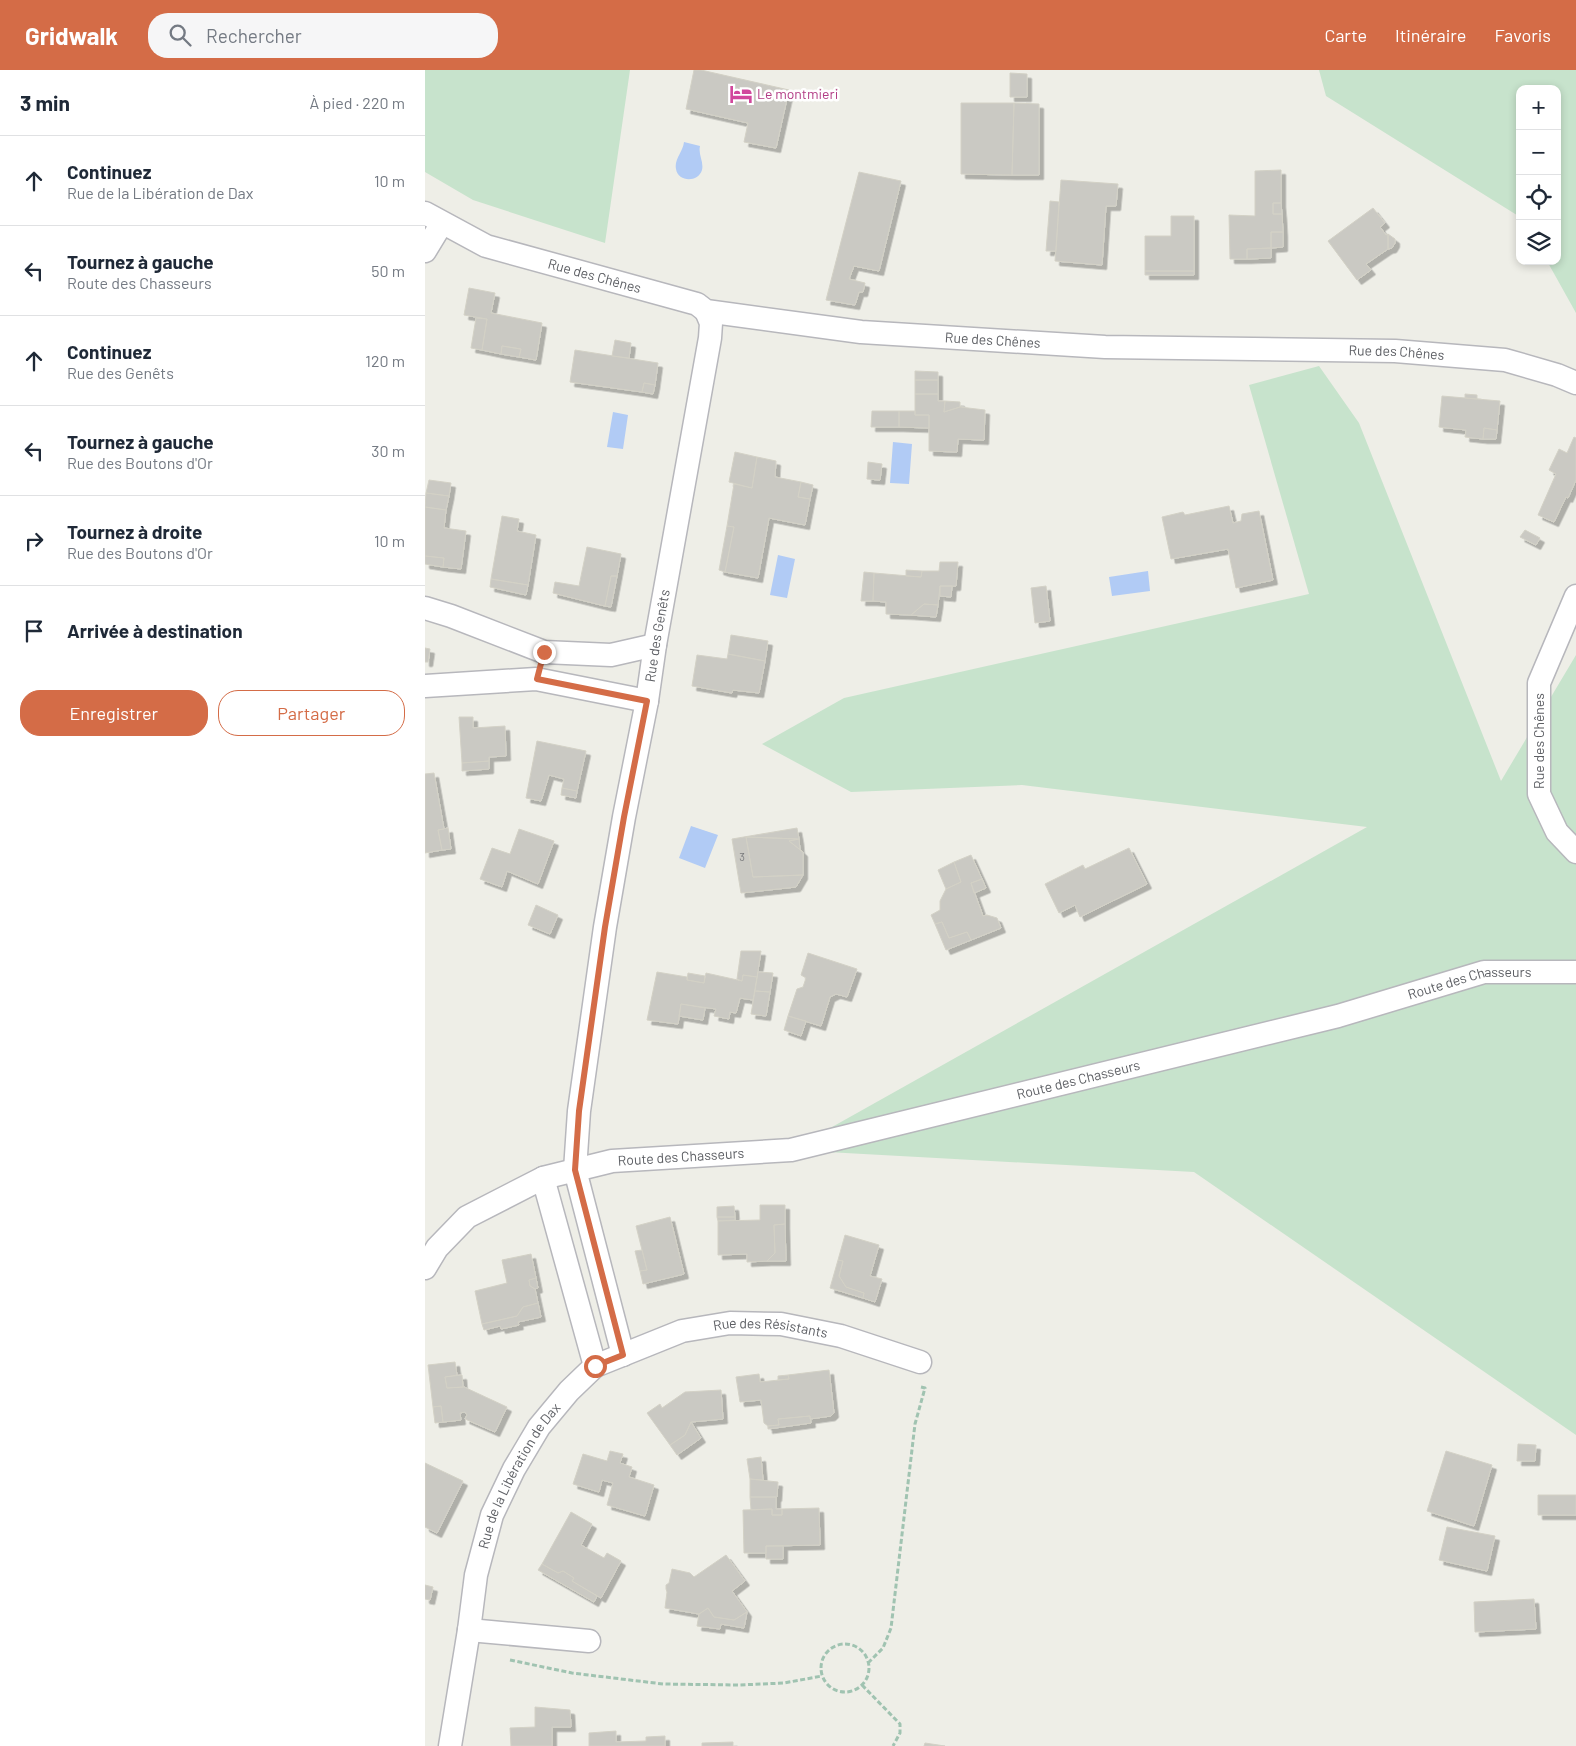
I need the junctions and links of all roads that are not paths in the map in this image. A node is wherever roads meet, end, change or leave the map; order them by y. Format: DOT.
graph roads {
  1 [pos="433,218"];
  2 [pos="425,251"];
  3 [pos="706,311"];
  4 [pos="1576,383"];
  5 [pos="1576,596"];
  6 [pos="425,608"];
  7 [pos="655,646"];
  8 [pos="544,652"];
  9 [pos="537,679"];
  10 [pos="425,686"];
  11 [pos="647,701"];
  12 [pos="1576,852"];
  13 [pos="1576,972"];
  14 [pos="575,1170"];
  15 [pos="543,1178"];
  16 [pos="425,1268"];
  17 [pos="623,1355"];
  18 [pos="920,1362"];
  19 [pos="595,1366"];
  20 [pos="469,1630"];
  21 [pos="589,1642"];
  22 [pos="449,1746"];
  1 -- 2 [label="street"];
  1 -- 3 [label="street, Rue des Chênes"];
  3 -- 4 [label="street, Rue des Chênes"];
  3 -- 7 [label="street, Rue des Genêts"];
  5 -- 12 [label="street, Rue des Chênes"];
  6 -- 8 [label="street"];
  7 -- 8 [label="street"];
  7 -- 11 [label="street, Rue des Genêts"];
  8 -- 9 [label="street"];
  9 -- 10 [label="street"];
  9 -- 11 [label="street"];
  11 -- 14 [label="street, Rue des Genêts"];
  13 -- 14 [label="street, Route des Chasseurs"];
  14 -- 15 [label="street, Route des Chasseurs"];
  14 -- 17 [label="street"];
  15 -- 16 [label="street, Route des Chasseurs"];
  15 -- 19 [label="street"];
  17 -- 18 [label="street, Rue des Résistants"];
  17 -- 19 [label="street, Rue de la Libération de Dax"];
  19 -- 20 [label="street, Rue de la Libération de Dax"];
  20 -- 21 [label="street"];
  20 -- 22 [label="street, Rue de la Libération de Dax"];
}
